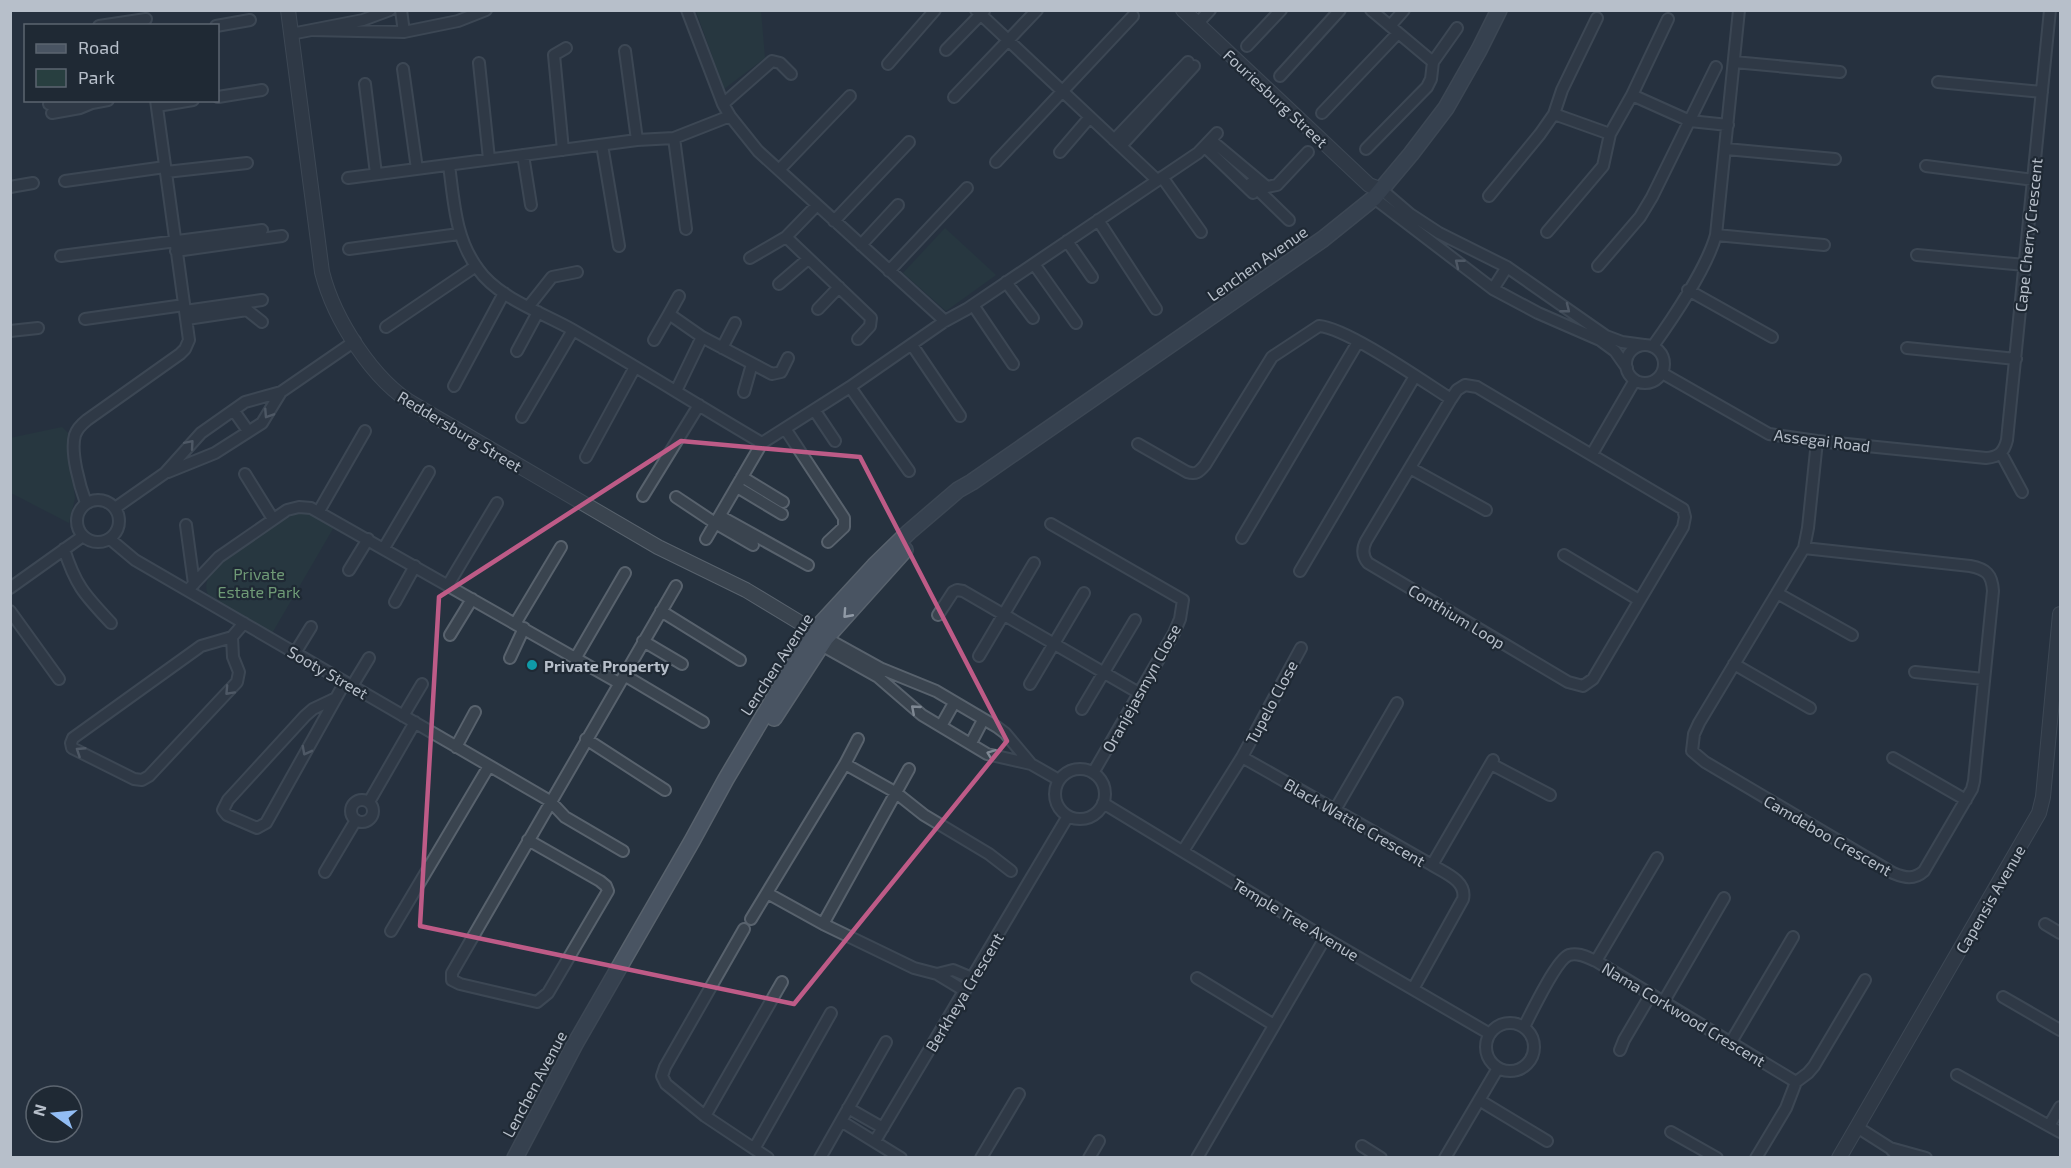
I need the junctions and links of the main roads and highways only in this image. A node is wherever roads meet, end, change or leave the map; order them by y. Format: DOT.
graph roads {
  1 [pos="1499,10"];
  2 [pos="515,1158"];
  1 -- 2 [label="main road, Lenchen Avenue"];
}
